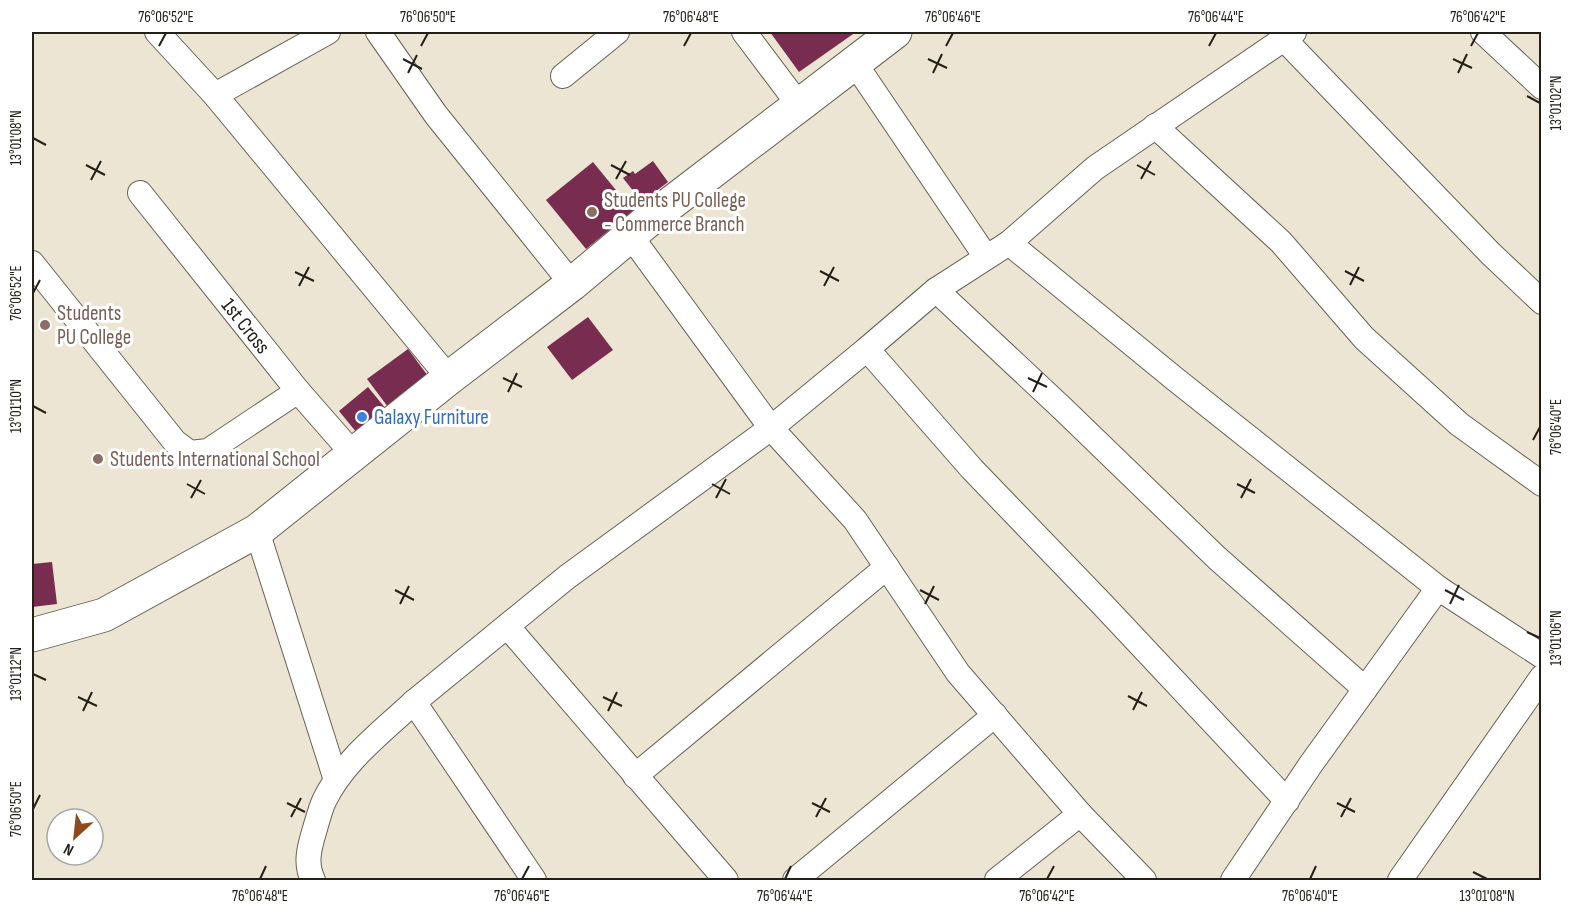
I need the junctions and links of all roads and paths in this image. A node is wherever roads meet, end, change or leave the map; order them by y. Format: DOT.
graph roads {
  1 [pos="157,32"];
  2 [pos="378,32"];
  3 [pos="617,32"];
  4 [pos="744,32"];
  5 [pos="895,32"];
  6 [pos="1484,32"];
  7 [pos="322,33"];
  8 [pos="1289,35"];
  9 [pos="854,62"];
  10 [pos="563,76"];
  11 [pos="1542,87"];
  12 [pos="215,95"];
  13 [pos="799,105"];
  14 [pos="1155,126"];
  15 [pos="140,193"];
  16 [pos="630,235"];
  17 [pos="1009,243"];
  18 [pos="986,257"];
  19 [pos="32,263"];
  20 [pos="572,284"];
  21 [pos="936,290"];
  22 [pos="1542,302"];
  23 [pos="867,349"];
  24 [pos="449,378"];
  25 [pos="298,391"];
  26 [pos="771,428"];
  27 [pos="354,455"];
  28 [pos="1542,484"];
  29 [pos="257,531"];
  30 [pos="887,567"];
  31 [pos="1438,588"];
  32 [pos="507,626"];
  33 [pos="32,635"];
  34 [pos="1542,656"];
  35 [pos="1542,677"];
  36 [pos="1365,689"];
  37 [pos="414,702"];
  38 [pos="995,715"];
  39 [pos="635,776"];
  40 [pos="336,780"];
  41 [pos="1287,801"];
  42 [pos="1080,814"];
  43 [pos="308,878"];
  44 [pos="534,880"];
  45 [pos="726,880"];
  46 [pos="795,880"];
  47 [pos="997,880"];
  48 [pos="1144,880"];
  49 [pos="1233,880"];
  50 [pos="1400,880"];
  1 -- 12 [label="street"];
  2 -- 20 [label="street"];
  3 -- 10 [label="street"];
  4 -- 13 [label="street"];
  5 -- 9 [label="street"];
  6 -- 11 [label="street"];
  7 -- 12 [label="street"];
  8 -- 14 [label="street"];
  8 -- 22 [label="street"];
  9 -- 13 [label="street"];
  9 -- 18 [label="street"];
  12 -- 24 [label="street"];
  13 -- 16 [label="street"];
  14 -- 17 [label="street"];
  14 -- 28 [label="street"];
  15 -- 25 [label="street, 1st Cross"];
  16 -- 20 [label="street"];
  16 -- 26 [label="street"];
  17 -- 18 [label="street"];
  17 -- 31 [label="street"];
  18 -- 21 [label="street"];
  19 -- 25 [label="street"];
  20 -- 24 [label="street"];
  21 -- 23 [label="street"];
  21 -- 36 [label="street"];
  23 -- 26 [label="street"];
  23 -- 41 [label="street"];
  24 -- 27 [label="street"];
  25 -- 27 [label="street, 1st Cross"];
  26 -- 30 [label="street"];
  26 -- 32 [label="street"];
  27 -- 29 [label="street"];
  29 -- 33 [label="street"];
  29 -- 40 [label="street"];
  30 -- 38 [label="street"];
  30 -- 39 [label="street"];
  31 -- 34 [label="street"];
  31 -- 36 [label="street"];
  32 -- 37 [label="street"];
  32 -- 39 [label="street"];
  35 -- 50 [label="street"];
  36 -- 41 [label="street"];
  37 -- 40 [label="street"];
  37 -- 44 [label="street"];
  38 -- 42 [label="street"];
  38 -- 46 [label="street"];
  39 -- 45 [label="street"];
  40 -- 43 [label="street"];
  41 -- 49 [label="street"];
  42 -- 47 [label="street"];
  42 -- 48 [label="street"];
}
